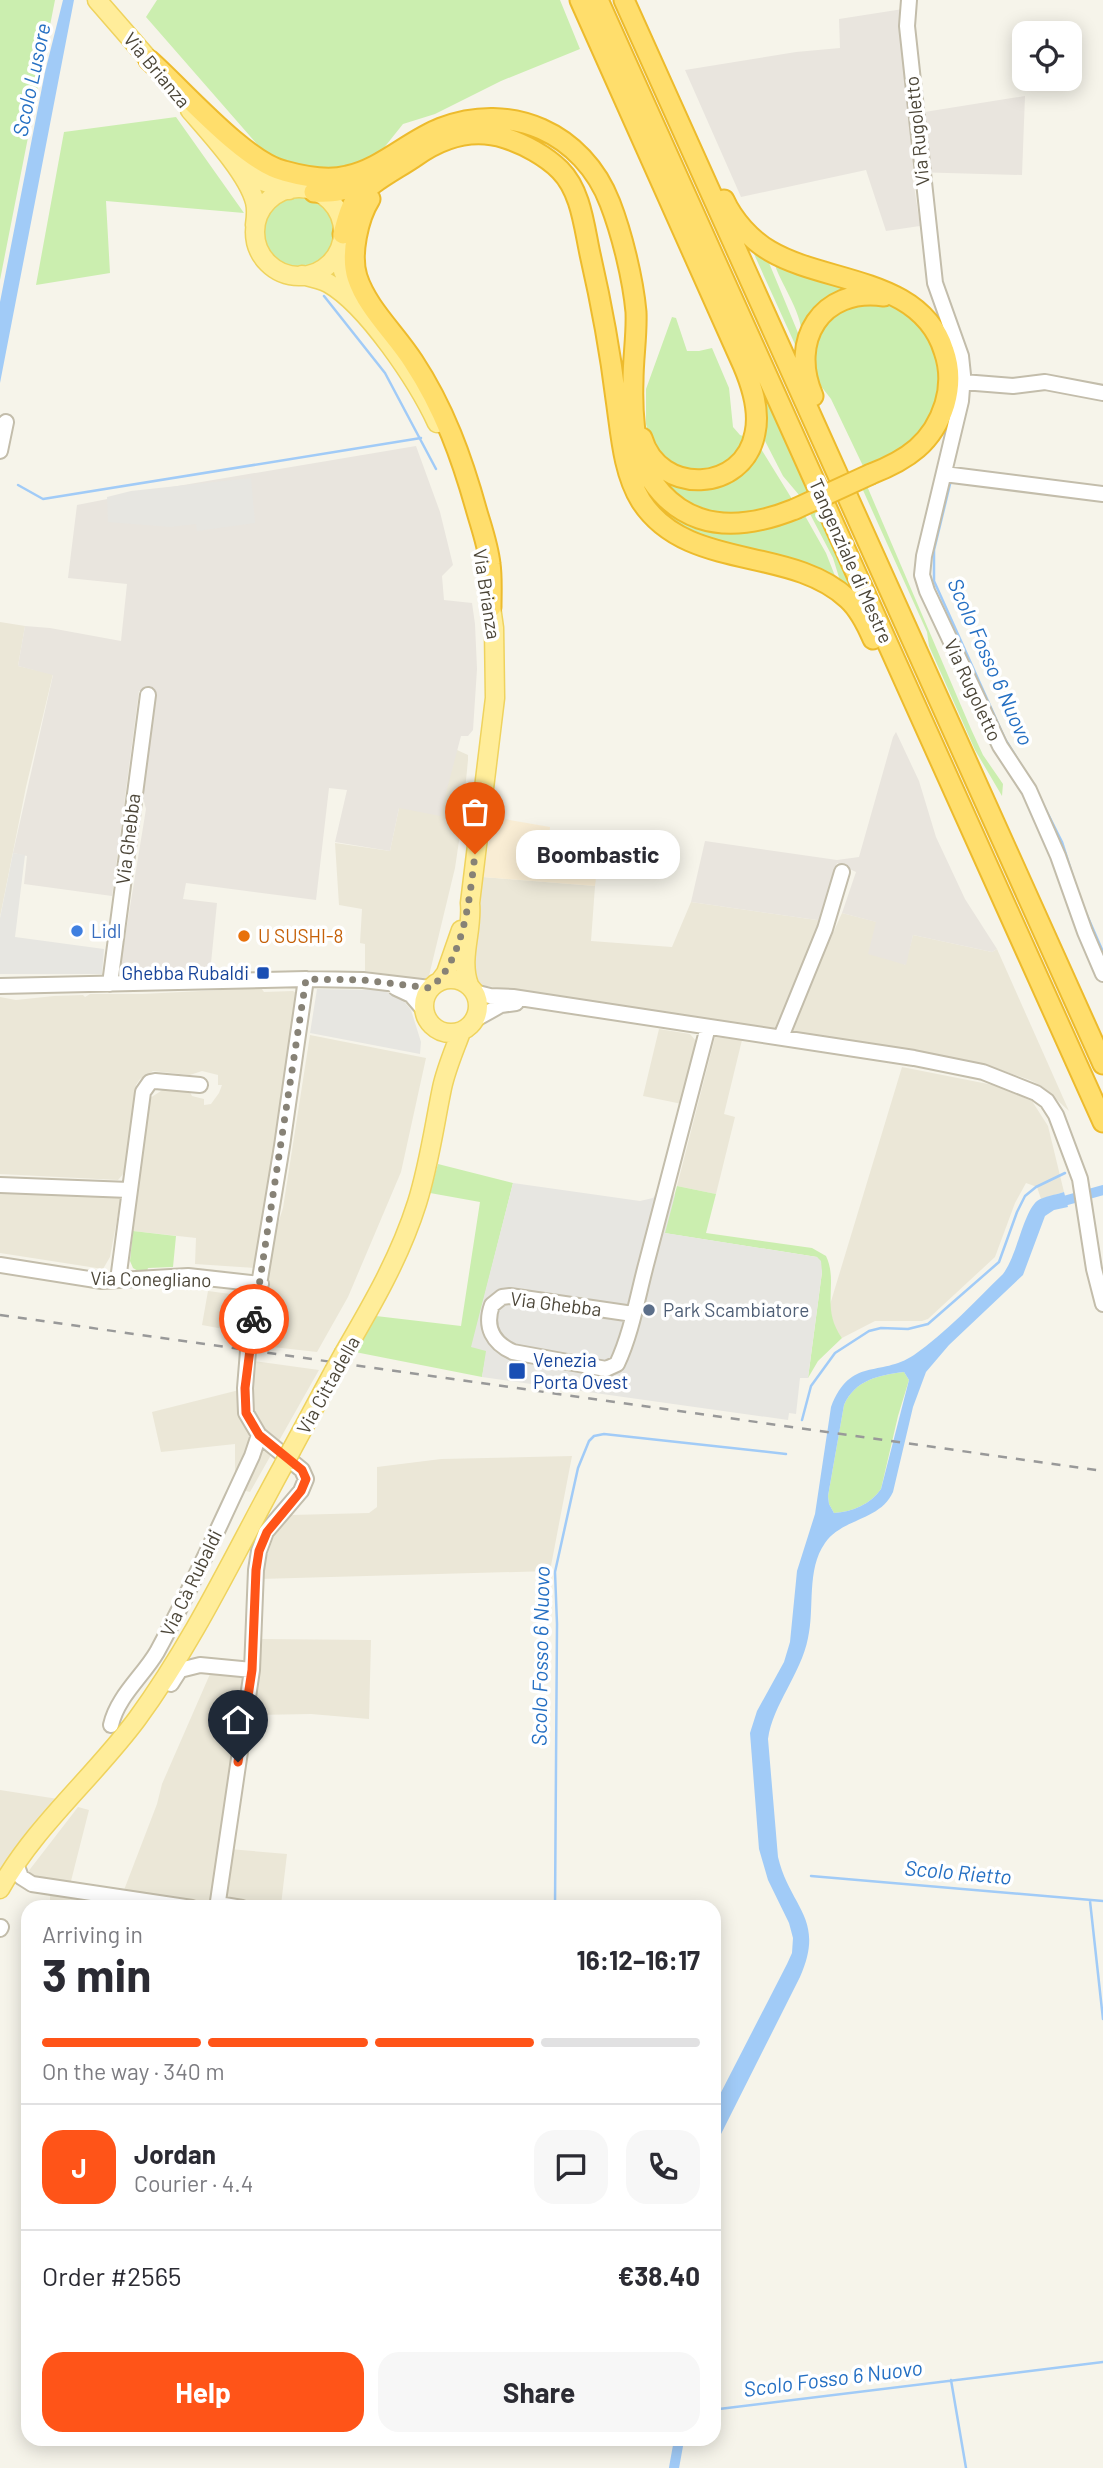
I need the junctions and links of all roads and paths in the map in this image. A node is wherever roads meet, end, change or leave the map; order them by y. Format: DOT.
graph roads {
  1 [pos="97,0"];
  2 [pos="580,0"];
  3 [pos="598,0"];
  4 [pos="624,0"];
  5 [pos="909,0"];
  6 [pos="149,60"];
  7 [pos="657,75"];
  8 [pos="216,140"];
  9 [pos="385,168"];
  10 [pos="289,190"];
  11 [pos="314,192"];
  12 [pos="255,225"];
  13 [pos="342,242"];
  14 [pos="302,275"];
  15 [pos="895,297"];
  16 [pos="364,314"];
  17 [pos="964,382"];
  18 [pos="1103,393"];
  19 [pos="616,398"];
  20 [pos="633,411"];
  21 [pos="6,422"];
  22 [pos="0,451"];
  23 [pos="640,460"];
  24 [pos="835,469"];
  25 [pos="944,474"];
  26 [pos="1103,494"];
  27 [pos="491,607"];
  28 [pos="148,695"];
  29 [pos="927,731"];
  30 [pos="842,872"];
  31 [pos="470,903"];
  32 [pos="1103,974"];
  33 [pos="306,979"];
  34 [pos="378,981"];
  35 [pos="110,984"];
  36 [pos="435,985"];
  37 [pos="0,986"];
  38 [pos="472,988"];
  39 [pos="533,1002"];
  40 [pos="424,1010"];
  41 [pos="476,1019"];
  42 [pos="708,1027"];
  43 [pos="435,1029"];
  44 [pos="461,1032"];
  45 [pos="781,1037"];
  46 [pos="1103,1064"];
  47 [pos="200,1085"];
  48 [pos="442,1087"];
  49 [pos="1103,1122"];
  50 [pos="0,1185"];
  51 [pos="129,1190"];
  52 [pos="0,1265"];
  53 [pos="118,1280"];
  54 [pos="261,1284"];
  55 [pos="1103,1304"];
  56 [pos="632,1317"];
  57 [pos="259,1435"];
  58 [pos="191,1635"];
  59 [pos="200,1665"];
  60 [pos="252,1670"];
  61 [pos="117,1730"];
  62 [pos="16,1864"];
  63 [pos="2,1883"];
  64 [pos="139,1900"];
  65 [pos="218,1900"];
  1 -- 6 [label="main road, Via Brianza"];
  2 -- 20 [label="highway"];
  3 -- 29 [label="highway, Tangenziale di Mestre"];
  4 -- 7 [label="highway, Tangenziale di Mestre"];
  5 -- 17 [label="street, Via Rugoletto"];
  6 -- 8 [label="main road, Via Brianza"];
  6 -- 9 [label="highway"];
  7 -- 15 [label="highway"];
  7 -- 24 [label="highway, Tangenziale di Mestre"];
  8 -- 10 [label="main road"];
  8 -- 12 [label="main road"];
  9 -- 11 [label="highway"];
  9 -- 13 [label="highway"];
  9 -- 19 [label="highway"];
  9 -- 20 [label="highway"];
  9 -- 27 [label="highway"];
  10 -- 11 [label="main road"];
  10 -- 12 [label="main road"];
  11 -- 13 [label="main road"];
  12 -- 14 [label="main road"];
  13 -- 14 [label="main road"];
  13 -- 16 [label="main road"];
  14 -- 16 [label="main road"];
  15 -- 23 [label="highway, bridge"];
  15 -- 24 [label="highway"];
  16 -- 27 [label="main road, Via Brianza"];
  17 -- 18 [label="street"];
  17 -- 25 [label="street, Via Rugoletto"];
  19 -- 23 [label="highway"];
  19 -- 29 [label="highway"];
  20 -- 23 [label="highway"];
  21 -- 22 [label="street"];
  24 -- 46 [label="highway, Tangenziale di Mestre"];
  25 -- 26 [label="street"];
  25 -- 32 [label="street, Via Rugoletto"];
  27 -- 31 [label="main road, Via Brianza"];
  28 -- 35 [label="street, Via Ghebba"];
  29 -- 49 [label="highway, Tangenziale di Mestre"];
  30 -- 45 [label="street"];
  31 -- 36 [label="main road, Via Brianza"];
  31 -- 38 [label="main road, Via Brianza"];
  33 -- 34 [label="street"];
  33 -- 35 [label="street"];
  33 -- 54 [label="street"];
  34 -- 36 [label="street"];
  34 -- 40 [label="street"];
  35 -- 37 [label="street"];
  36 -- 38 [label="main road"];
  36 -- 40 [label="main road"];
  38 -- 39 [label="street"];
  38 -- 41 [label="main road"];
  39 -- 41 [label="street"];
  39 -- 42 [label="street"];
  40 -- 43 [label="main road"];
  41 -- 44 [label="main road"];
  42 -- 45 [label="street"];
  42 -- 56 [label="street, Via Ghebba"];
  43 -- 44 [label="main road"];
  43 -- 48 [label="main road, Via Cittadella"];
  44 -- 48 [label="main road, Via Cittadella"];
  45 -- 55 [label="street"];
  47 -- 51 [label="street"];
  48 -- 58 [label="main road, Via Cittadella, bridge"];
  50 -- 51 [label="street"];
  51 -- 53 [label="street"];
  52 -- 53 [label="street, Via Conegliano"];
  53 -- 54 [label="street, Via Conegliano"];
  54 -- 57 [label="street"];
  56 -- 56 [label="street, Via Ghebba"];
  57 -- 60 [label="street"];
  57 -- 61 [label="street, Via Cà Rubaldi"];
  58 -- 59 [label="street, Via Cà Rubaldi"];
  58 -- 61 [label="main road, Via Cittadella"];
  59 -- 60 [label="street"];
  59 -- 61 [label="street"];
  60 -- 65 [label="street"];
  61 -- 62 [label="main road, Via Cittadella"];
  62 -- 63 [label="main road, Via Cittadella"];
  62 -- 64 [label="street"];
}
